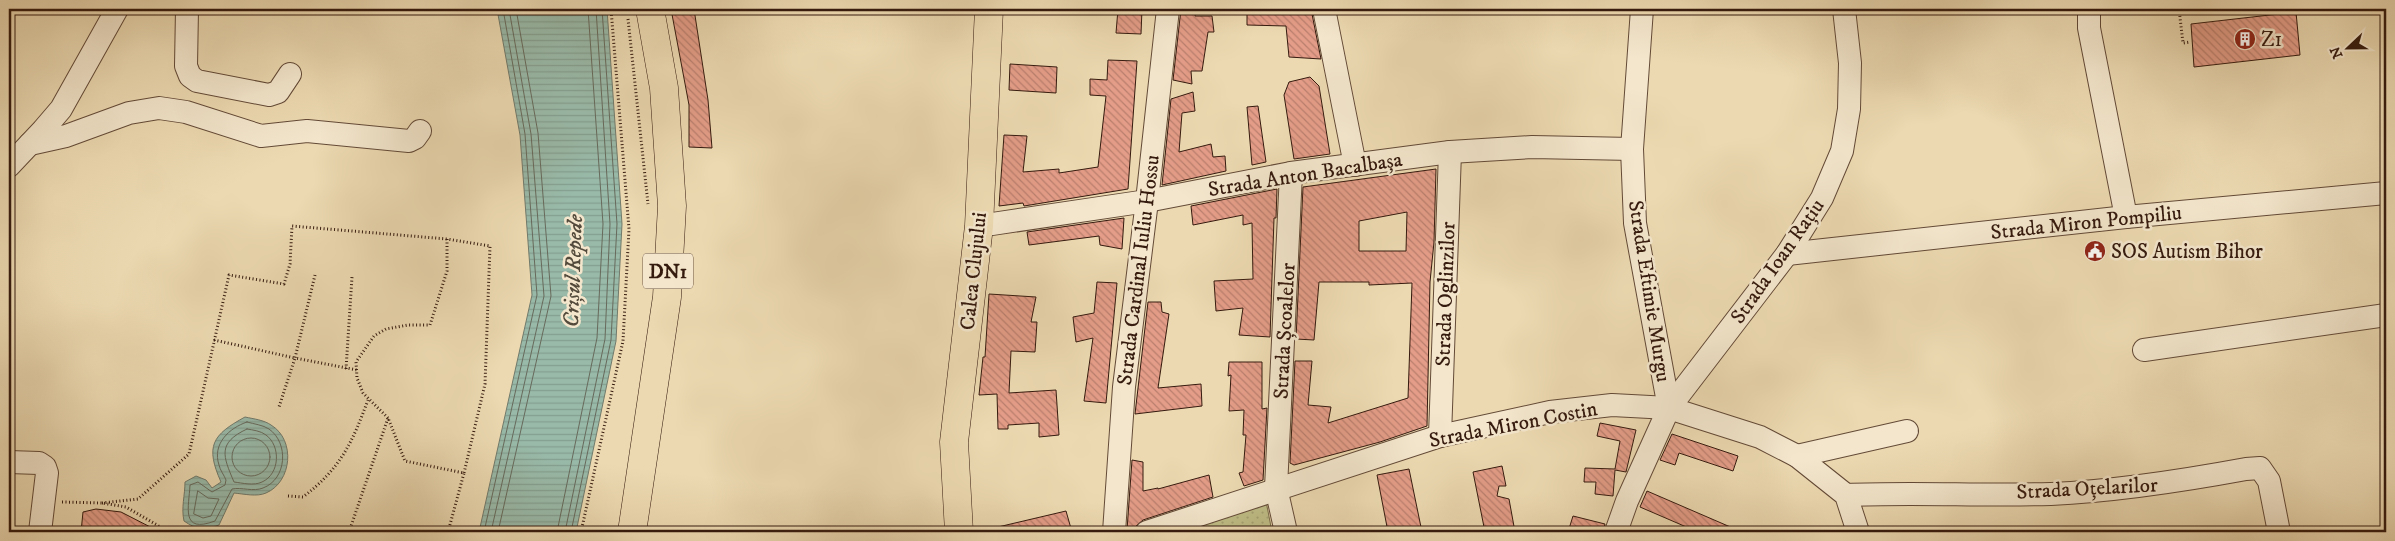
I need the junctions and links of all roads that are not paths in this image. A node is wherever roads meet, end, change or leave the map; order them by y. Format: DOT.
graph roads {
  1 [pos="117,9"];
  2 [pos="187,9"];
  3 [pos="989,9"];
  4 [pos="1168,9"];
  5 [pos="1324,9"];
  6 [pos="1642,9"];
  7 [pos="1844,9"];
  8 [pos="2104,9"];
  9 [pos="639,13"];
  10 [pos="2089,19"];
  11 [pos="290,74"];
  12 [pos="420,131"];
  13 [pos="30,144"];
  14 [pos="1632,149"];
  15 [pos="1450,152"];
  16 [pos="1355,165"];
  17 [pos="9,166"];
  18 [pos="1291,173"];
  19 [pos="2386,193"];
  20 [pos="1147,201"];
  21 [pos="2126,217"];
  22 [pos="979,226"];
  23 [pos="1787,254"];
  24 [pos="2386,316"];
  25 [pos="2144,350"];
  26 [pos="1669,408"];
  27 [pos="1907,432"];
  28 [pos="1440,436"];
  29 [pos="1797,456"];
  30 [pos="9,462"];
  31 [pos="1276,488"];
  32 [pos="1846,495"];
  33 [pos="40,532"];
  34 [pos="632,532"];
  35 [pos="959,532"];
  36 [pos="1114,532"];
  37 [pos="1147,532"];
  38 [pos="1286,532"];
  39 [pos="1616,532"];
  40 [pos="1858,532"];
  41 [pos="2279,532"];
  1 -- 13 [label="street"];
  2 -- 11 [label="street"];
  3 -- 22 [label="main road, Calea Clujului"];
  4 -- 20 [label="street, Strada Cardinal Iuliu Hossu"];
  5 -- 16 [label="street"];
  6 -- 14 [label="street, Strada Eftimie Murgu"];
  7 -- 23 [label="street, Strada Ioan Rațiu"];
  8 -- 10 [label="street"];
  9 -- 34 [label="main road, DN1"];
  10 -- 21 [label="street"];
  12 -- 13 [label="street"];
  13 -- 17 [label="street"];
  14 -- 15 [label="street, Strada Anton Bacalbașa"];
  14 -- 26 [label="street, Strada Eftimie Murgu"];
  15 -- 16 [label="street, Strada Anton Bacalbașa"];
  15 -- 28 [label="street, Strada Oglinzilor"];
  16 -- 18 [label="street, Strada Anton Bacalbașa"];
  18 -- 20 [label="street, Strada Anton Bacalbașa"];
  18 -- 31 [label="street, Strada Școalelor"];
  19 -- 21 [label="street, Strada Miron Pompiliu"];
  20 -- 22 [label="street, Strada Anton Bacalbașa"];
  20 -- 36 [label="street, Strada Cardinal Iuliu Hossu"];
  21 -- 23 [label="street, Strada Miron Pompiliu"];
  22 -- 35 [label="main road, Calea Clujului"];
  23 -- 26 [label="street, Strada Ioan Rațiu"];
  24 -- 25 [label="street"];
  26 -- 28 [label="street, Strada Miron Costin"];
  26 -- 29 [label="street, Strada Miron Costin"];
  26 -- 39 [label="street, Strada Eftimie Murgu"];
  27 -- 29 [label="street"];
  28 -- 31 [label="street, Strada Miron Costin"];
  29 -- 32 [label="street, Strada Miron Costin"];
  30 -- 33 [label="street"];
  31 -- 37 [label="street, Strada Miron Costin"];
  31 -- 38 [label="street, Strada Școalelor"];
  32 -- 40 [label="street"];
  32 -- 41 [label="street, Strada Oțelarilor"];
}
